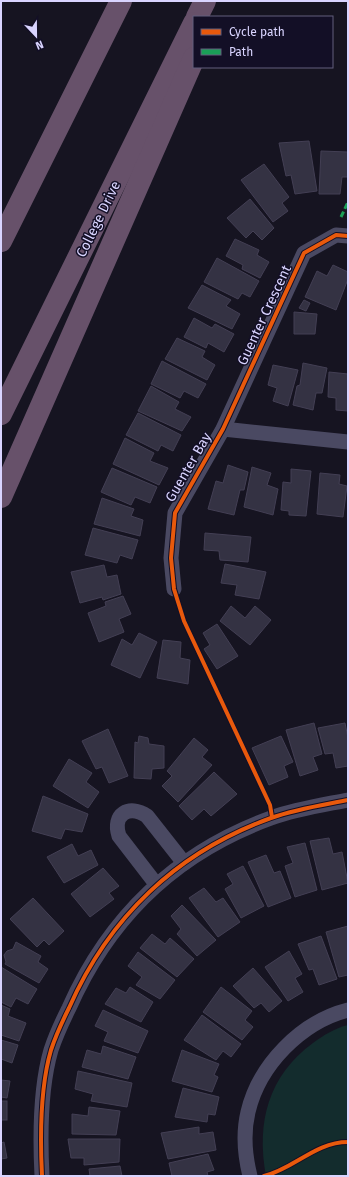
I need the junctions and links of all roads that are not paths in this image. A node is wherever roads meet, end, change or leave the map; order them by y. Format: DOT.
graph roads {
  1 [pos="121,1"];
  2 [pos="205,1"];
  3 [pos="219,1"];
  4 [pos="198,16"];
  5 [pos="212,16"];
  6 [pos="193,25"];
  7 [pos="104,35"];
  8 [pos="193,60"];
  9 [pos="1,214"];
  10 [pos="348,236"];
  11 [pos="1,242"];
  12 [pos="1,414"];
  13 [pos="223,429"];
  14 [pos="348,442"];
  15 [pos="1,497"];
  16 [pos="174,589"];
  17 [pos="348,800"];
  18 [pos="184,863"];
  19 [pos="156,884"];
  20 [pos="348,1010"];
  21 [pos="42,1176"];
  22 [pos="250,1176"];
  1 -- 7 [label="highway"];
  2 -- 4 [label="highway"];
  3 -- 5 [label="highway"];
  6 -- 12 [label="highway, College Drive"];
  7 -- 9 [label="highway"];
  7 -- 11 [label="highway"];
  8 -- 15 [label="highway"];
  10 -- 13 [label="street, Guenter Crescent"];
  13 -- 14 [label="street"];
  13 -- 16 [label="street, Guenter Bay"];
  17 -- 18 [label="street"];
  18 -- 19 [label="street"];
  18 -- 19 [label="street"];
  19 -- 21 [label="street"];
  20 -- 22 [label="street"];
}
